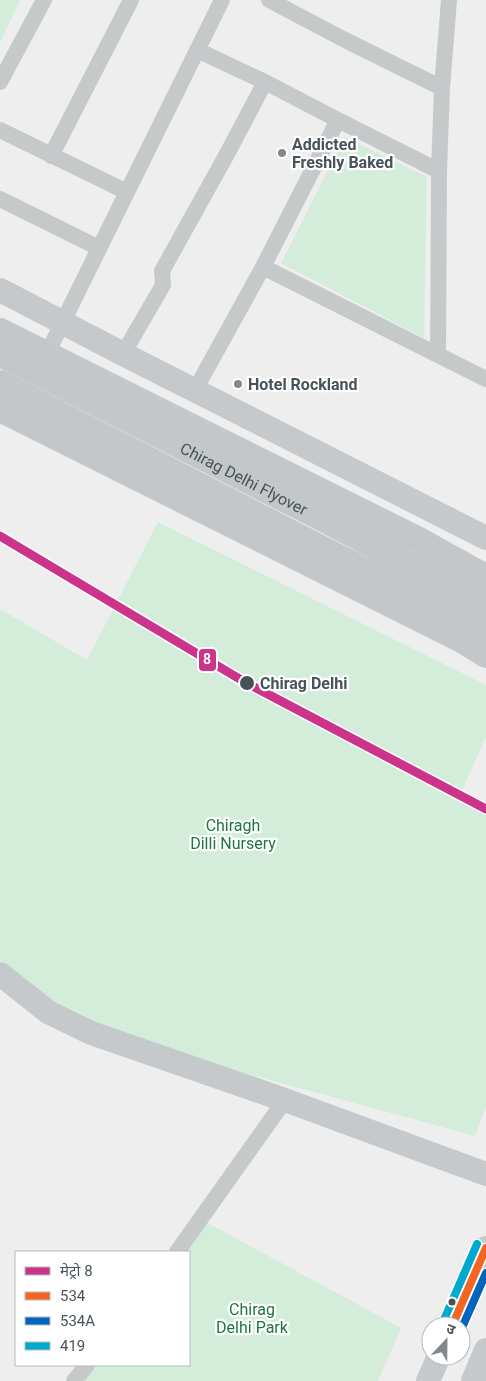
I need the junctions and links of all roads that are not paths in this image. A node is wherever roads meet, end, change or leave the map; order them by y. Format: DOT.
graph roads {
  1 [pos="44,0"];
  2 [pos="130,0"];
  3 [pos="222,0"];
  4 [pos="269,0"];
  5 [pos="449,0"];
  6 [pos="197,50"];
  7 [pos="0,82"];
  8 [pos="265,82"];
  9 [pos="442,88"];
  10 [pos="338,120"];
  11 [pos="0,130"];
  12 [pos="51,156"];
  13 [pos="439,170"];
  14 [pos="127,192"];
  15 [pos="0,199"];
  16 [pos="99,248"];
  17 [pos="263,267"];
  18 [pos="0,290"];
  19 [pos="62,322"];
  20 [pos="0,331"];
  21 [pos="0,354"];
  22 [pos="47,354"];
  23 [pos="123,354"];
  24 [pos="438,354"];
  25 [pos="486,378"];
  26 [pos="0,383"];
  27 [pos="195,390"];
  28 [pos="0,409"];
  29 [pos="276,469"];
  30 [pos="243,532"];
  31 [pos="486,538"];
  32 [pos="486,577"];
  33 [pos="486,605"];
  34 [pos="486,633"];
  35 [pos="486,655"];
  36 [pos="0,974"];
  37 [pos="285,1100"];
  38 [pos="486,1174"];
  39 [pos="486,1248"];
  40 [pos="178,1251"];
  41 [pos="456,1316"];
  42 [pos="486,1350"];
  43 [pos="86,1366"];
  44 [pos="435,1366"];
  45 [pos="74,1381"];
  46 [pos="428,1381"];
  47 [pos="473,1381"];
  1 -- 7 [label="street"];
  2 -- 12 [label="street"];
  3 -- 6 [label="street"];
  4 -- 9 [label="street"];
  5 -- 9 [label="street"];
  6 -- 8 [label="street"];
  6 -- 14 [label="street"];
  8 -- 10 [label="street"];
  8 -- 23 [label="street"];
  9 -- 13 [label="street"];
  10 -- 13 [label="street"];
  10 -- 17 [label="street"];
  11 -- 12 [label="street"];
  12 -- 14 [label="street"];
  13 -- 24 [label="street"];
  14 -- 16 [label="street"];
  15 -- 16 [label="street"];
  16 -- 19 [label="street"];
  17 -- 24 [label="street"];
  17 -- 27 [label="street"];
  18 -- 19 [label="street"];
  19 -- 22 [label="street"];
  19 -- 23 [label="street"];
  20 -- 22 [label="main road"];
  21 -- 33 [label="main road, Chirag Delhi Flyover, bridge"];
  22 -- 29 [label="main road"];
  23 -- 27 [label="street"];
  24 -- 25 [label="street"];
  26 -- 34 [label="main road, Chirag Delhi Flyover, bridge"];
  27 -- 31 [label="street"];
  28 -- 30 [label="main road"];
  29 -- 30 [label="main road"];
  29 -- 32 [label="main road"];
  30 -- 35 [label="main road"];
  36 -- 37 [label="street"];
  37 -- 38 [label="street"];
  37 -- 40 [label="street"];
  39 -- 41 [label="street"];
  42 -- 47 [label="street"];
  43 -- 45 [label="street"];
  44 -- 46 [label="street"];
}
